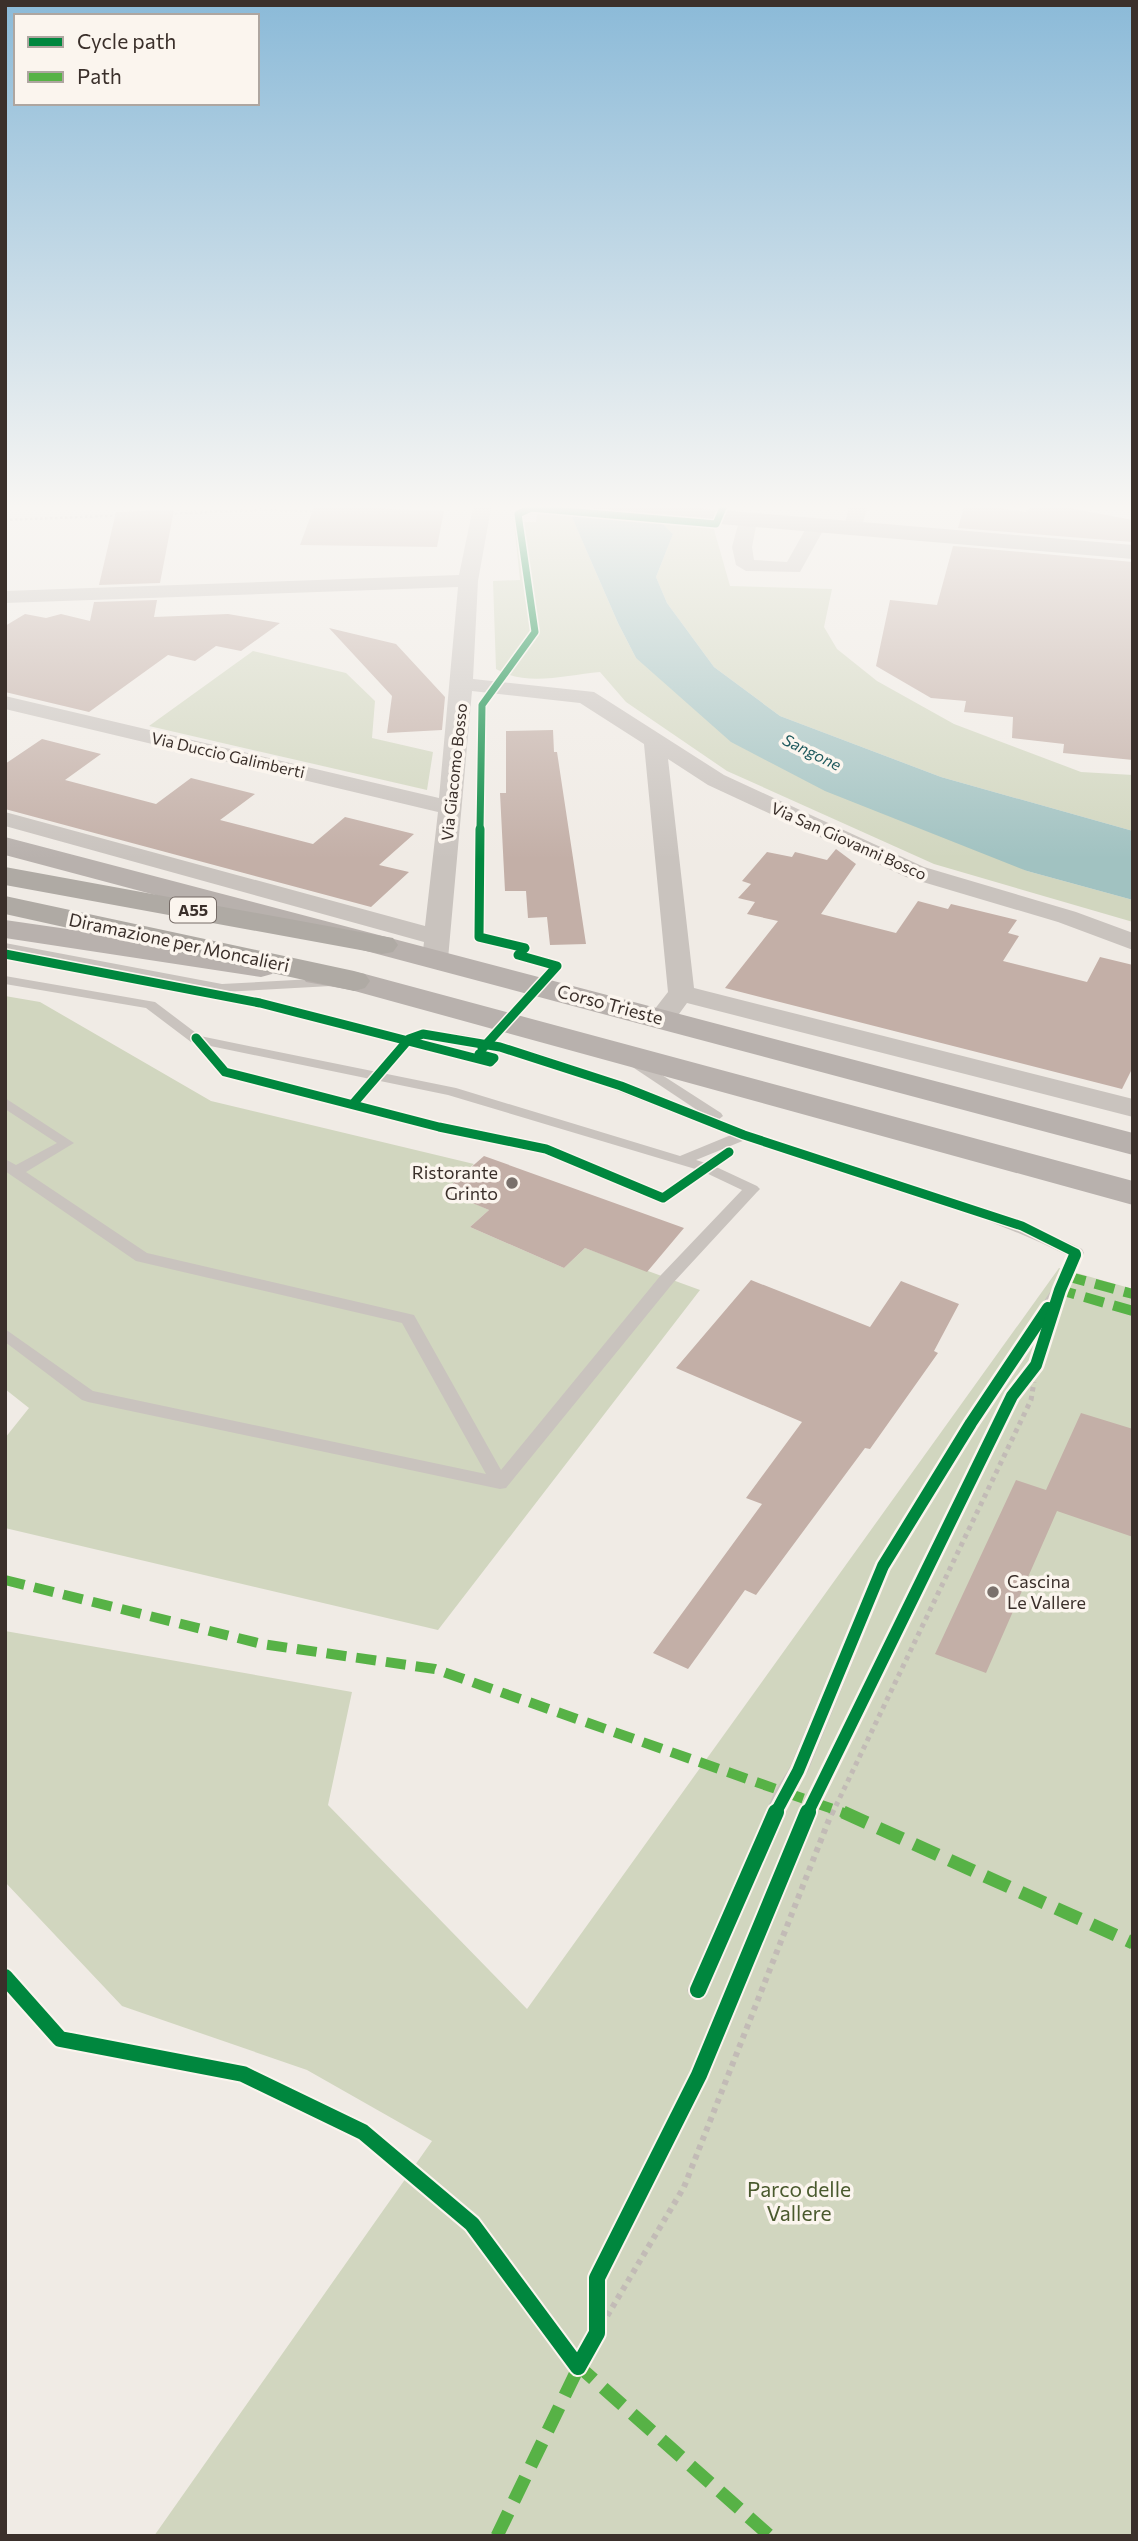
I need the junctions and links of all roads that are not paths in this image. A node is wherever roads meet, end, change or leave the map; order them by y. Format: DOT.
graph roads {
  1 [pos="466,622"];
  2 [pos="462,684"];
  3 [pos="5,702"];
  4 [pos="655,742"];
  5 [pos="450,808"];
  6 [pos="5,819"];
  7 [pos="5,846"];
  8 [pos="5,876"];
  9 [pos="5,905"];
  10 [pos="5,929"];
  11 [pos="1133,942"];
  12 [pos="382,945"];
  13 [pos="5,947"];
  14 [pos="436,948"];
  15 [pos="5,980"];
  16 [pos="354,981"];
  17 [pos="671,1006"];
  18 [pos="409,1039"];
  19 [pos="618,1053"];
  20 [pos="5,1102"];
  21 [pos="1133,1108"];
  22 [pos="744,1135"];
  23 [pos="1133,1143"];
  24 [pos="681,1161"];
  25 [pos="10,1168"];
  26 [pos="1133,1193"];
  27 [pos="5,1334"];
  28 [pos="500,1483"];
  29 [pos="698,1990"];
  1 -- 2 [label="street, Via Giacomo Bosso"];
  2 -- 4 [label="street, Via San Giovanni Bosco"];
  2 -- 5 [label="street, Via Giacomo Bosso"];
  3 -- 5 [label="street, Via Duccio Galimberti"];
  4 -- 11 [label="street, Via San Giovanni Bosco"];
  4 -- 17 [label="street"];
  5 -- 14 [label="street, Via Giacomo Bosso"];
  6 -- 14 [label="street"];
  7 -- 12 [label="main road, Corso Trieste"];
  8 -- 12 [label="highway, Diramazione per Moncalieri / A55"];
  9 -- 16 [label="highway, Diramazione per Moncalieri / A55"];
  10 -- 16 [label="main road"];
  12 -- 14 [label="main road, Corso Trieste"];
  13 -- 16 [label="lane"];
  14 -- 17 [label="main road, Corso Trieste"];
  15 -- 24 [label="lane"];
  16 -- 19 [label="main road"];
  17 -- 21 [label="street, Corso Trieste"];
  17 -- 23 [label="main road, Corso Trieste"];
  18 -- 22 [label="lane"];
  19 -- 22 [label="lane"];
  19 -- 26 [label="main road"];
  20 -- 25 [label="lane"];
  22 -- 24 [label="lane"];
  22 -- 29 [label="lane"];
  24 -- 28 [label="lane"];
  25 -- 28 [label="lane"];
  27 -- 28 [label="lane"];
}
